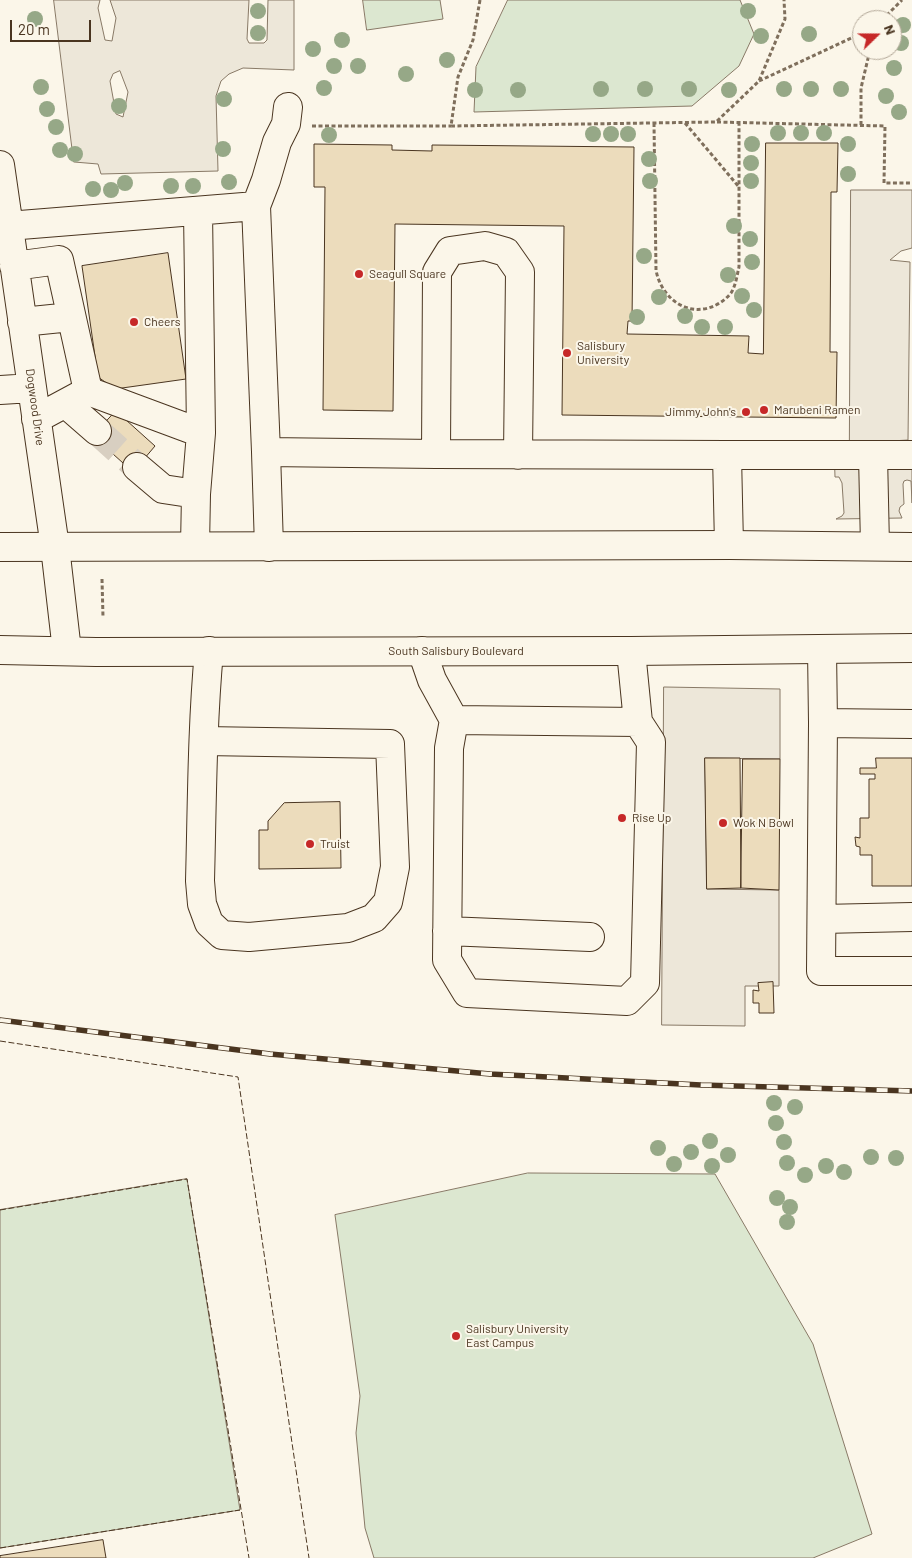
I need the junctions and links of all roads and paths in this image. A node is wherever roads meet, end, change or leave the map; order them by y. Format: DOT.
graph roads {
  1 [pos="480,0"];
  2 [pos="784,0"];
  3 [pos="902,0"];
  4 [pos="892,10"];
  5 [pos="852,38"];
  6 [pos="868,60"];
  7 [pos="759,81"];
  8 [pos="287,116"];
  9 [pos="685,122"];
  10 [pos="716,122"];
  11 [pos="739,122"];
  12 [pos="654,123"];
  13 [pos="861,125"];
  14 [pos="451,126"];
  15 [pos="0,165"];
  16 [pos="912,184"];
  17 [pos="739,188"];
  18 [pos="256,206"];
  19 [pos="198,211"];
  20 [pos="5,212"];
  21 [pos="52,223"];
  22 [pos="59,260"];
  23 [pos="14,266"];
  24 [pos="72,317"];
  25 [pos="22,322"];
  26 [pos="32,388"];
  27 [pos="0,390"];
  28 [pos="77,397"];
  29 [pos="36,420"];
  30 [pos="98,431"];
  31 [pos="201,434"];
  32 [pos="266,452"];
  33 [pos="436,454"];
  34 [pos="912,454"];
  35 [pos="518,455"];
  36 [pos="727,455"];
  37 [pos="873,455"];
  38 [pos="137,467"];
  39 [pos="196,494"];
  40 [pos="729,545"];
  41 [pos="55,546"];
  42 [pos="195,546"];
  43 [pos="875,546"];
  44 [pos="912,546"];
  45 [pos="0,547"];
  46 [pos="269,547"];
  47 [pos="102,579"];
  48 [pos="103,617"];
  49 [pos="912,648"];
  50 [pos="822,649"];
  51 [pos="0,650"];
  52 [pos="422,650"];
  53 [pos="67,651"];
  54 [pos="209,651"];
  55 [pos="631,651"];
  56 [pos="454,720"];
  57 [pos="638,722"];
  58 [pos="823,723"];
  59 [pos="912,724"];
  60 [pos="204,742"];
  61 [pos="912,918"];
  62 [pos="822,919"];
  63 [pos="447,931"];
  64 [pos="590,937"];
  65 [pos="912,971"];
  1 -- 14 [label="path"];
  2 -- 7 [label="path"];
  3 -- 4 [label="path"];
  5 -- 7 [label="path"];
  6 -- 13 [label="path"];
  7 -- 10 [label="path"];
  8 -- 14 [label="path"];
  8 -- 18 [label="main road"];
  9 -- 10 [label="path"];
  9 -- 12 [label="path"];
  9 -- 17 [label="path"];
  10 -- 11 [label="path"];
  11 -- 13 [label="path"];
  11 -- 17 [label="path"];
  12 -- 14 [label="path"];
  12 -- 17 [label="path"];
  13 -- 16 [label="path"];
  15 -- 20 [label="main road, Dogwood Drive"];
  18 -- 19 [label="main road"];
  18 -- 32 [label="main road"];
  19 -- 21 [label="main road"];
  19 -- 31 [label="main road"];
  20 -- 21 [label="main road"];
  20 -- 23 [label="main road, Dogwood Drive"];
  21 -- 22 [label="main road"];
  22 -- 23 [label="main road"];
  22 -- 24 [label="main road"];
  23 -- 25 [label="main road, Dogwood Drive"];
  24 -- 25 [label="main road"];
  24 -- 28 [label="main road"];
  25 -- 26 [label="main road, Dogwood Drive"];
  26 -- 27 [label="main road"];
  26 -- 29 [label="main road, Dogwood Drive"];
  28 -- 29 [label="main road"];
  28 -- 30 [label="main road"];
  28 -- 31 [label="main road"];
  29 -- 41 [label="main road, Dogwood Drive"];
  31 -- 39 [label="main road"];
  32 -- 33 [label="main road"];
  32 -- 46 [label="main road"];
  33 -- 35 [label="main road"];
  33 -- 35 [label="main road"];
  34 -- 37 [label="main road"];
  35 -- 36 [label="main road"];
  36 -- 37 [label="main road"];
  36 -- 40 [label="main road"];
  37 -- 43 [label="main road"];
  38 -- 39 [label="main road"];
  39 -- 42 [label="main road"];
  40 -- 43 [label="main road"];
  40 -- 46 [label="main road"];
  41 -- 42 [label="main road"];
  41 -- 45 [label="main road"];
  41 -- 53 [label="main road, Dogwood Drive"];
  42 -- 46 [label="main road"];
  43 -- 44 [label="main road"];
  47 -- 48 [label="path"];
  49 -- 50 [label="main road, South Salisbury Boulevard"];
  50 -- 55 [label="main road, South Salisbury Boulevard"];
  50 -- 58 [label="main road"];
  51 -- 53 [label="main road, South Salisbury Boulevard"];
  52 -- 54 [label="main road, South Salisbury Boulevard"];
  52 -- 55 [label="main road, South Salisbury Boulevard"];
  52 -- 56 [label="main road"];
  53 -- 54 [label="main road, South Salisbury Boulevard"];
  54 -- 60 [label="main road"];
  55 -- 57 [label="main road"];
  56 -- 57 [label="main road"];
  56 -- 63 [label="main road"];
  57 -- 63 [label="main road"];
  58 -- 59 [label="main road"];
  58 -- 62 [label="main road"];
  60 -- 60 [label="main road"];
  61 -- 62 [label="main road"];
  62 -- 65 [label="main road"];
  63 -- 64 [label="main road"];
}
